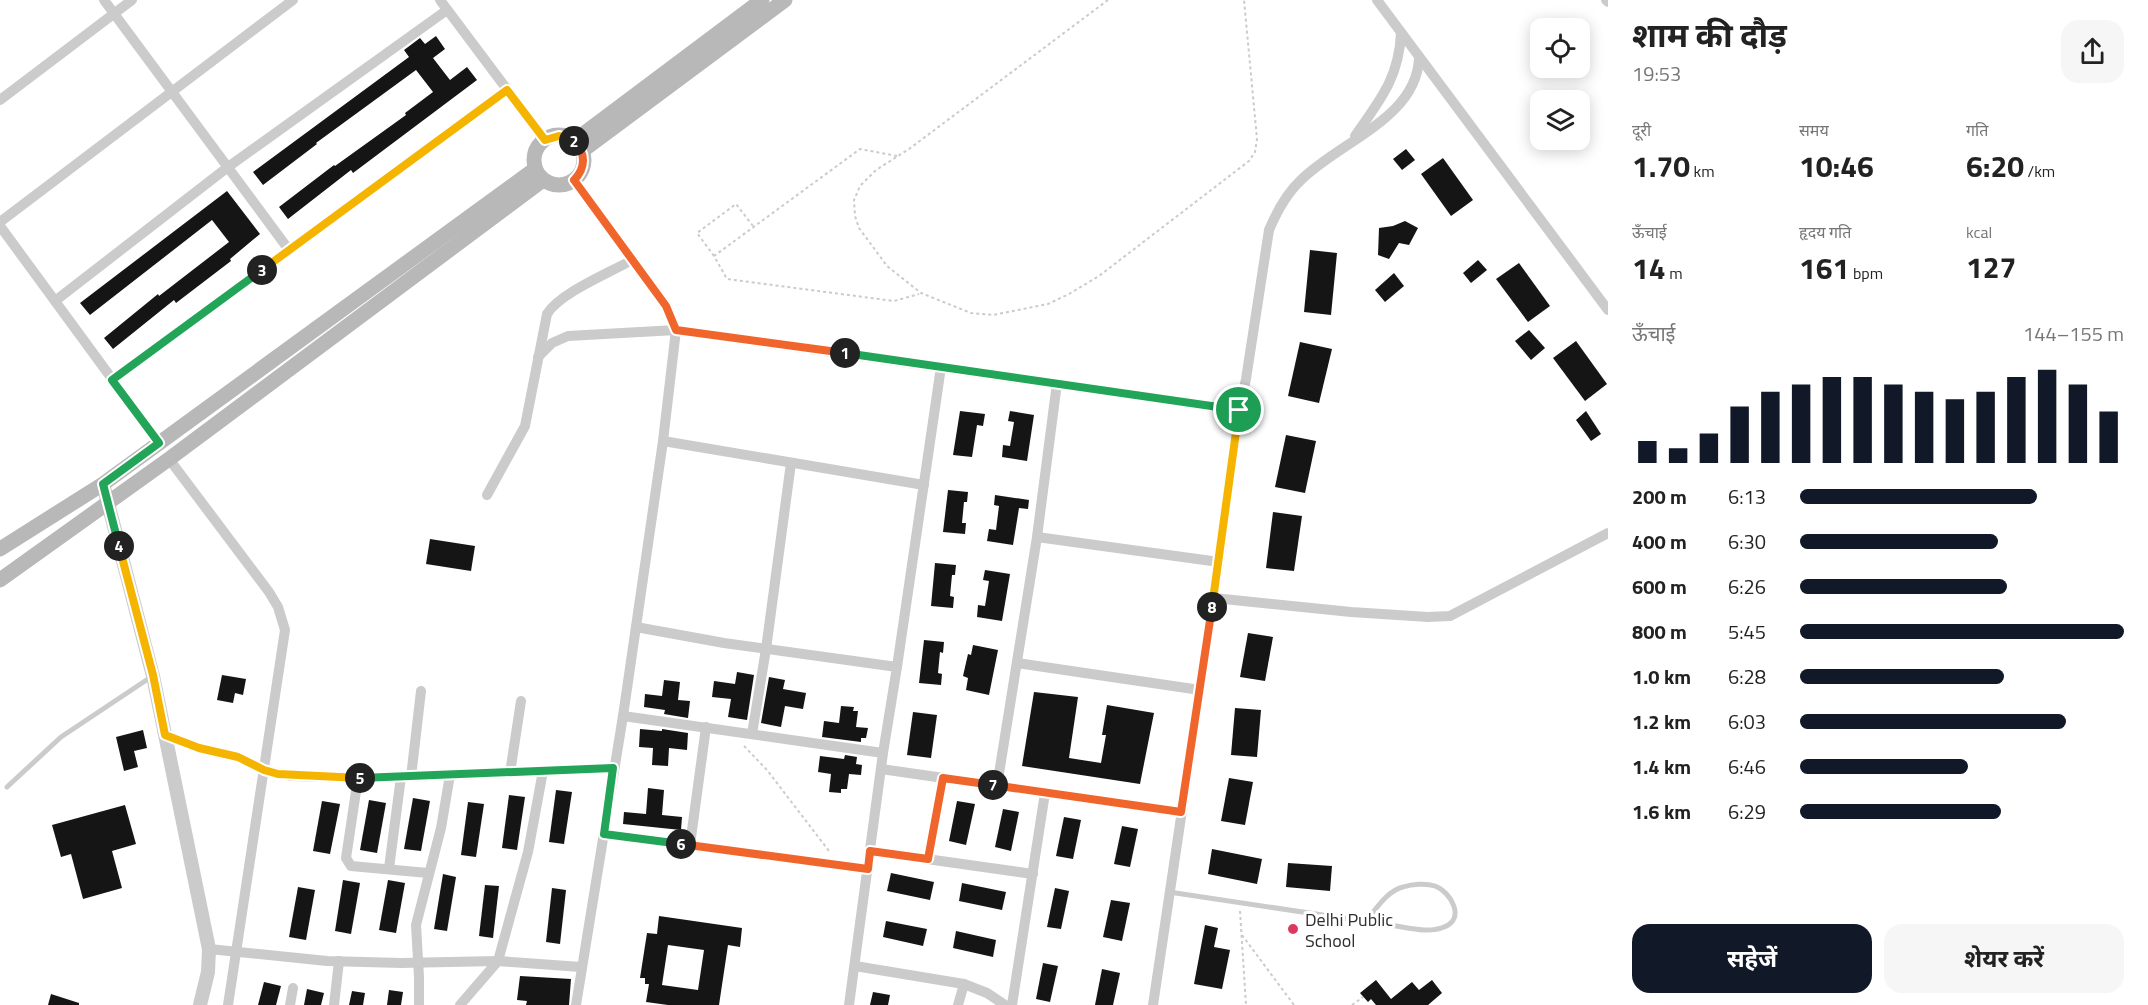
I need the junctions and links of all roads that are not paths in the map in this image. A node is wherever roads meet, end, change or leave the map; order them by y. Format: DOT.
graph roads {
  1 [pos="104,0"];
  2 [pos="132,0"];
  3 [pos="293,0"];
  4 [pos="440,0"];
  5 [pos="762,0"];
  6 [pos="785,0"];
  7 [pos="1377,0"];
  8 [pos="447,10"];
  9 [pos="114,14"];
  10 [pos="1401,33"];
  11 [pos="1419,58"];
  12 [pos="507,90"];
  13 [pos="173,93"];
  14 [pos="0,100"];
  15 [pos="545,140"];
  16 [pos="1352,141"];
  17 [pos="578,146"];
  18 [pos="228,167"];
  19 [pos="539,175"];
  20 [pos="574,180"];
  21 [pos="0,224"];
  22 [pos="289,250"];
  23 [pos="632,260"];
  24 [pos="55,301"];
  25 [pos="1608,310"];
  26 [pos="676,330"];
  27 [pos="538,357"];
  28 [pos="941,367"];
  29 [pos="112,380"];
  30 [pos="1057,383"];
  31 [pos="1239,410"];
  32 [pos="663,441"];
  33 [pos="159,443"];
  34 [pos="169,459"];
  35 [pos="791,463"];
  36 [pos="103,484"];
  37 [pos="924,485"];
  38 [pos="487,495"];
  39 [pos="108,502"];
  40 [pos="1608,533"];
  41 [pos="1036,537"];
  42 [pos="0,549"];
  43 [pos="1220,562"];
  44 [pos="0,580"];
  45 [pos="1214,598"];
  46 [pos="636,627"];
  47 [pos="766,649"];
  48 [pos="1017,663"];
  49 [pos="897,667"];
  50 [pos="153,675"];
  51 [pos="1200,690"];
  52 [pos="421,691"];
  53 [pos="521,701"];
  54 [pos="623,716"];
  55 [pos="706,727"];
  56 [pos="752,734"];
  57 [pos="165,735"];
  58 [pos="883,753"];
  59 [pos="613,768"];
  60 [pos="881,769"];
  61 [pos="264,770"];
  62 [pos="543,771"];
  63 [pos="510,773"];
  64 [pos="450,775"];
  65 [pos="406,777"];
  66 [pos="358,778"];
  67 [pos="943,778"];
  68 [pos="997,786"];
  69 [pos="7,787"];
  70 [pos="1046,793"];
  71 [pos="1181,812"];
  72 [pos="604,834"];
  73 [pos="690,845"];
  74 [pos="870,851"];
  75 [pos="928,859"];
  76 [pos="389,868"];
  77 [pos="868,869"];
  78 [pos="428,873"];
  79 [pos="1033,874"];
  80 [pos="1170,891"];
  81 [pos="1366,921"];
  82 [pos="209,949"];
  83 [pos="237,951"];
  84 [pos="339,961"];
  85 [pos="418,961"];
  86 [pos="498,961"];
  87 [pos="855,966"];
  88 [pos="581,968"];
  89 [pos="964,984"];
  90 [pos="293,988"];
  91 [pos="200,1005"];
  92 [pos="228,1005"];
  93 [pos="290,1005"];
  94 [pos="333,1005"];
  95 [pos="418,1005"];
  96 [pos="460,1005"];
  97 [pos="576,1005"];
  98 [pos="849,1005"];
  99 [pos="958,1005"];
  100 [pos="1005,1005"];
  101 [pos="1012,1005"];
  102 [pos="1152,1005"];
  1 -- 9 [label="street"];
  2 -- 9 [label="street"];
  3 -- 13 [label="street"];
  4 -- 8 [label="street"];
  5 -- 17 [label="main road"];
  6 -- 17 [label="main road"];
  7 -- 10 [label="street"];
  8 -- 12 [label="street"];
  8 -- 18 [label="street"];
  9 -- 13 [label="street"];
  9 -- 14 [label="street"];
  10 -- 11 [label="street"];
  10 -- 16 [label="street"];
  11 -- 16 [label="street"];
  11 -- 25 [label="street"];
  12 -- 15 [label="street"];
  12 -- 22 [label="street"];
  13 -- 18 [label="street"];
  13 -- 21 [label="street"];
  15 -- 17 [label="main road"];
  15 -- 19 [label="main road"];
  16 -- 31 [label="street"];
  17 -- 20 [label="main road"];
  18 -- 22 [label="street"];
  18 -- 24 [label="street"];
  19 -- 20 [label="main road"];
  19 -- 33 [label="main road"];
  19 -- 34 [label="main road"];
  20 -- 23 [label="street"];
  21 -- 24 [label="street"];
  22 -- 29 [label="street"];
  23 -- 26 [label="street"];
  23 -- 27 [label="street"];
  24 -- 29 [label="street"];
  26 -- 27 [label="street"];
  26 -- 28 [label="street"];
  26 -- 32 [label="street"];
  27 -- 38 [label="street"];
  28 -- 30 [label="street"];
  28 -- 37 [label="street"];
  29 -- 33 [label="street"];
  30 -- 31 [label="street"];
  30 -- 41 [label="street"];
  31 -- 43 [label="street"];
  32 -- 35 [label="street"];
  32 -- 46 [label="street"];
  33 -- 36 [label="main road"];
  34 -- 39 [label="main road"];
  34 -- 61 [label="street"];
  35 -- 37 [label="street"];
  35 -- 47 [label="street"];
  36 -- 39 [label="street"];
  36 -- 42 [label="main road"];
  37 -- 49 [label="street"];
  39 -- 44 [label="main road"];
  39 -- 50 [label="street"];
  40 -- 45 [label="street"];
  41 -- 43 [label="street"];
  41 -- 48 [label="street"];
  43 -- 45 [label="street"];
  45 -- 51 [label="street"];
  46 -- 47 [label="street"];
  46 -- 54 [label="street"];
  47 -- 49 [label="street"];
  47 -- 56 [label="street"];
  48 -- 51 [label="street"];
  48 -- 68 [label="street"];
  49 -- 58 [label="street"];
  50 -- 57 [label="street"];
  50 -- 69 [label="lane"];
  51 -- 71 [label="street"];
  52 -- 65 [label="street"];
  53 -- 63 [label="street"];
  54 -- 55 [label="street"];
  54 -- 59 [label="street"];
  55 -- 56 [label="street"];
  55 -- 73 [label="street"];
  56 -- 58 [label="street"];
  57 -- 61 [label="street"];
  57 -- 82 [label="street"];
  58 -- 60 [label="street"];
  59 -- 62 [label="street"];
  59 -- 72 [label="street"];
  60 -- 67 [label="street"];
  60 -- 74 [label="street"];
  61 -- 66 [label="street"];
  61 -- 83 [label="street"];
  62 -- 63 [label="street"];
  62 -- 86 [label="street"];
  63 -- 64 [label="street"];
  64 -- 65 [label="street"];
  64 -- 78 [label="street"];
  65 -- 66 [label="street"];
  65 -- 76 [label="street"];
  66 -- 76 [label="street"];
  67 -- 68 [label="street"];
  67 -- 75 [label="street"];
  68 -- 70 [label="street"];
  70 -- 71 [label="street"];
  70 -- 79 [label="street"];
  71 -- 80 [label="street"];
  72 -- 73 [label="street"];
  72 -- 88 [label="street"];
  73 -- 77 [label="street"];
  74 -- 75 [label="street"];
  74 -- 77 [label="street"];
  75 -- 79 [label="street"];
  76 -- 78 [label="street"];
  77 -- 87 [label="street"];
  78 -- 85 [label="street"];
  79 -- 101 [label="street"];
  80 -- 81 [label="lane"];
  80 -- 102 [label="street"];
  81 -- 81 [label="lane"];
  82 -- 83 [label="street"];
  82 -- 91 [label="street"];
  83 -- 84 [label="street"];
  83 -- 92 [label="street"];
  84 -- 85 [label="street"];
  84 -- 94 [label="street"];
  85 -- 86 [label="street"];
  85 -- 95 [label="street"];
  86 -- 88 [label="street"];
  86 -- 96 [label="street"];
  87 -- 89 [label="street"];
  87 -- 98 [label="street"];
  88 -- 97 [label="street"];
  89 -- 99 [label="street"];
  89 -- 100 [label="street"];
  90 -- 93 [label="street"];
}
